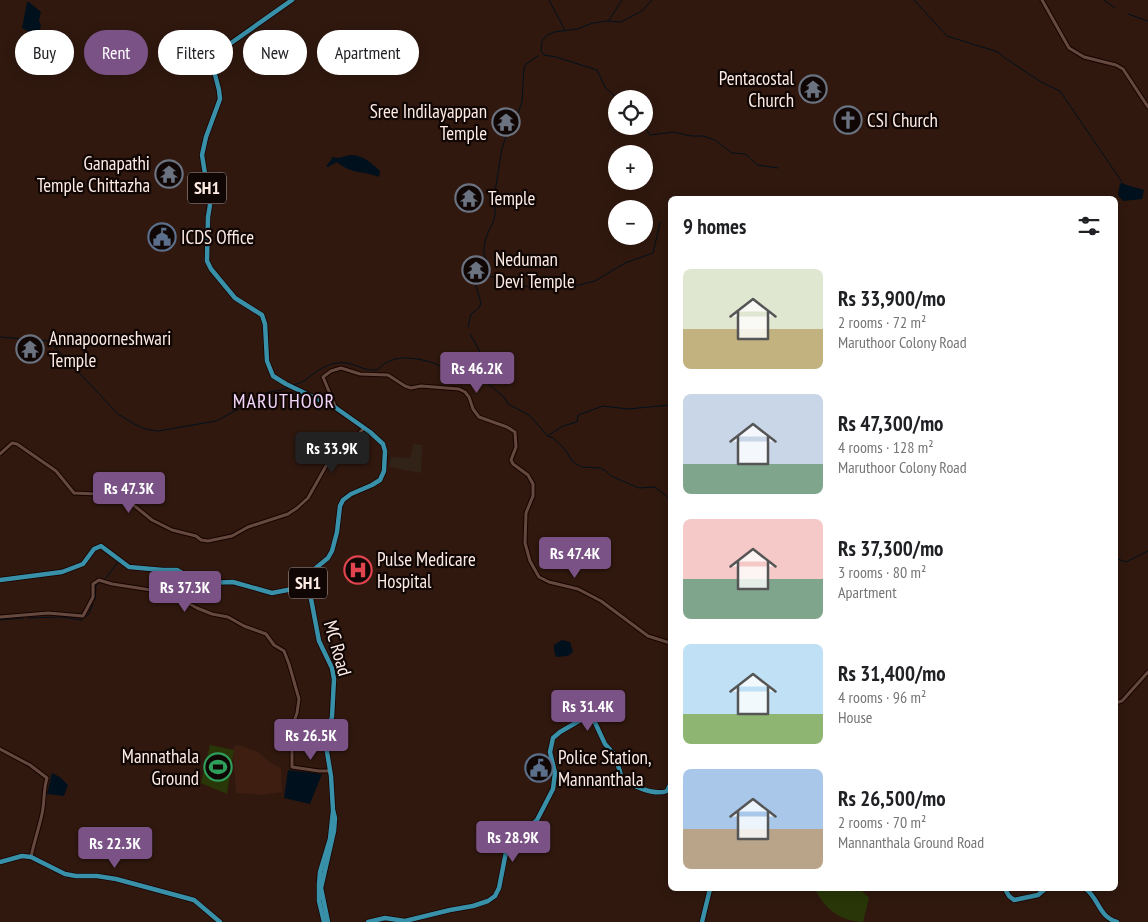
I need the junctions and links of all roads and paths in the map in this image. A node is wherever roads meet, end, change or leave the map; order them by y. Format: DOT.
graph roads {
  1 [pos="292,0"];
  2 [pos="1042,0"];
  3 [pos="1148,107"];
  4 [pos="336,408"];
  5 [pos="364,428"];
  6 [pos="0,454"];
  7 [pos="0,580"];
  8 [pos="308,586"];
  9 [pos="0,618"];
  10 [pos="668,642"];
  11 [pos="1148,672"];
  12 [pos="1118,702"];
  13 [pos="0,749"];
  14 [pos="330,771"];
  15 [pos="668,788"];
  16 [pos="333,810"];
  17 [pos="31,857"];
  18 [pos="0,862"];
  19 [pos="710,891"];
  20 [pos="1006,891"];
  21 [pos="1043,891"];
  22 [pos="1088,891"];
  23 [pos="220,922"];
  24 [pos="324,922"];
  25 [pos="328,922"];
  26 [pos="368,922"];
  27 [pos="702,922"];
  28 [pos="1117,922"];
  1 -- 4 [label="main road, SH1"];
  2 -- 3 [label="street"];
  4 -- 5 [label="main road, SH1"];
  4 -- 10 [label="street"];
  5 -- 6 [label="street"];
  5 -- 8 [label="main road, SH1"];
  7 -- 8 [label="main road"];
  8 -- 14 [label="main road, MC Road / SH1"];
  9 -- 14 [label="street"];
  11 -- 12 [label="street"];
  13 -- 17 [label="street"];
  14 -- 16 [label="main road, MC Road / SH1"];
  15 -- 26 [label="main road"];
  16 -- 24 [label="main road, MC Road / SH1"];
  16 -- 25 [label="main road, MC Road / SH1"];
  17 -- 18 [label="main road"];
  17 -- 23 [label="main road"];
  19 -- 27 [label="main road"];
  20 -- 21 [label="main road"];
  22 -- 28 [label="main road"];
}
